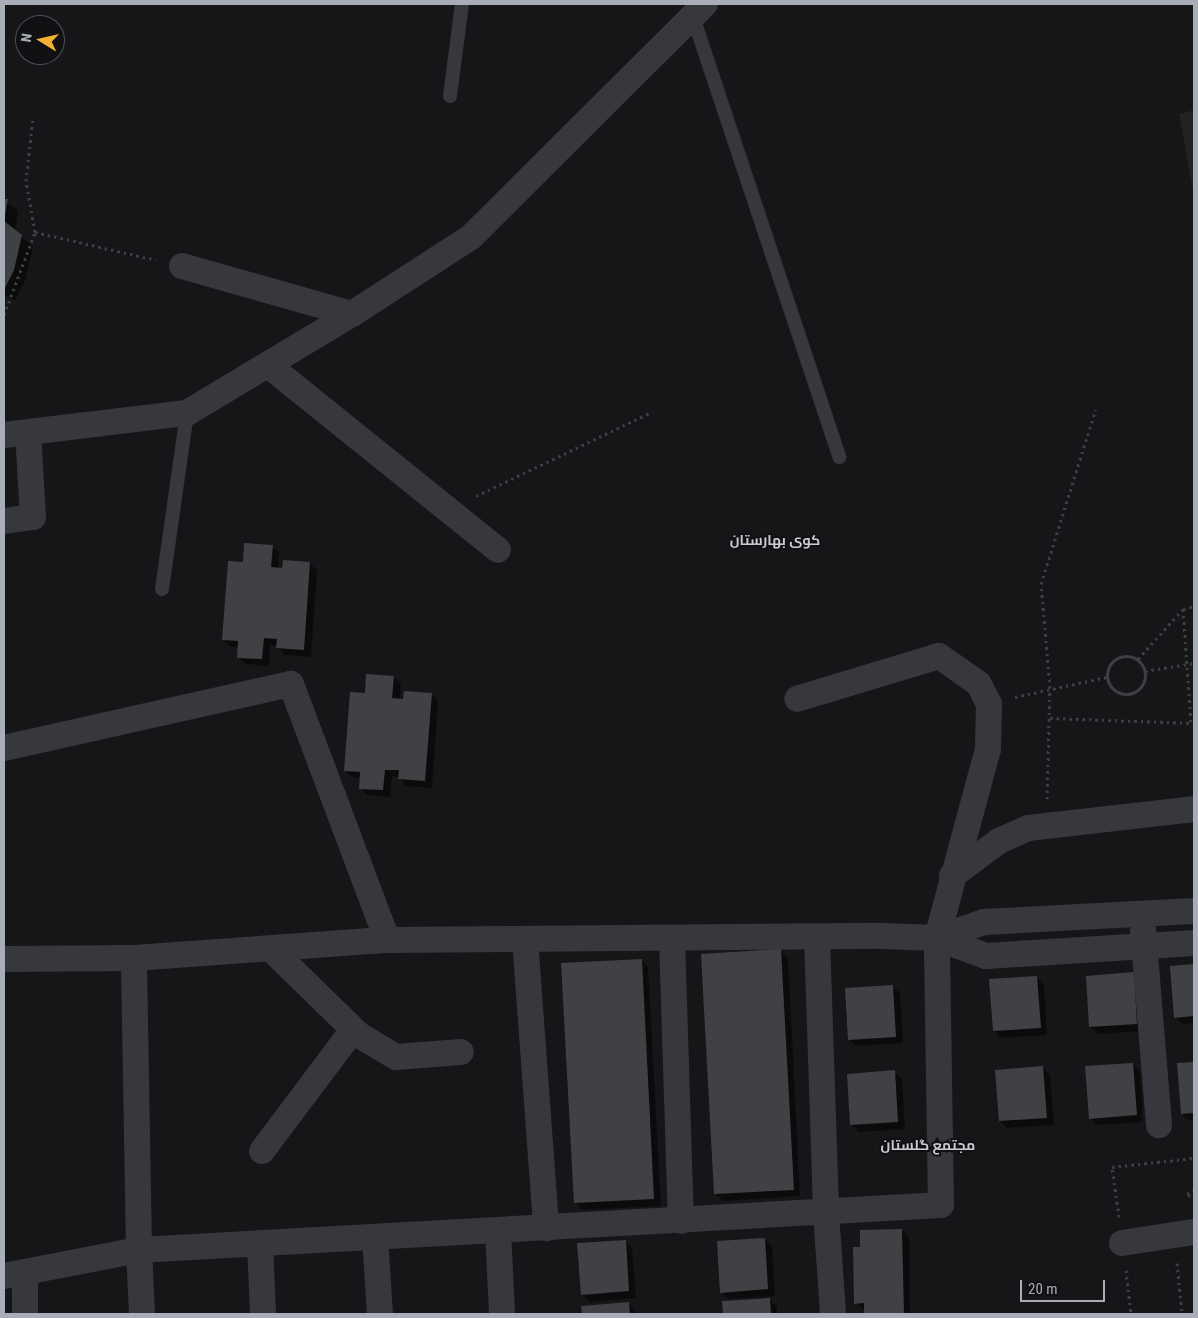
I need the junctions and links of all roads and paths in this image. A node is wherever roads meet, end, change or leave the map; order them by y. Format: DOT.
graph roads {
  1 [pos="462,4"];
  2 [pos="696,8"];
  3 [pos="450,96"];
  4 [pos="33,118"];
  5 [pos="35,232"];
  6 [pos="182,266"];
  7 [pos="352,314"];
  8 [pos="4,315"];
  9 [pos="268,365"];
  10 [pos="1096,409"];
  11 [pos="187,412"];
  12 [pos="649,413"];
  13 [pos="16,433"];
  14 [pos="839,457"];
  15 [pos="449,510"];
  16 [pos="4,521"];
  17 [pos="498,550"];
  18 [pos="162,589"];
  19 [pos="1194,606"];
  20 [pos="1183,608"];
  21 [pos="1138,660"];
  22 [pos="1189,662"];
  23 [pos="1194,663"];
  24 [pos="1145,671"];
  25 [pos="1107,677"];
  26 [pos="1050,688"];
  27 [pos="797,699"];
  28 [pos="990,704"];
  29 [pos="1050,718"];
  30 [pos="1193,722"];
  31 [pos="4,748"];
  32 [pos="1194,809"];
  33 [pos="1046,824"];
  34 [pos="952,876"];
  35 [pos="1194,911"];
  36 [pos="1142,914"];
  37 [pos="817,936"];
  38 [pos="672,938"];
  39 [pos="937,938"];
  40 [pos="525,939"];
  41 [pos="387,940"];
  42 [pos="1194,944"];
  43 [pos="1144,947"];
  44 [pos="273,950"];
  45 [pos="134,958"];
  46 [pos="4,960"];
  47 [pos="353,1030"];
  48 [pos="461,1052"];
  49 [pos="1159,1125"];
  50 [pos="262,1151"];
  51 [pos="1194,1190"];
  52 [pos="1194,1198"];
  53 [pos="826,1213"];
  54 [pos="681,1221"];
  55 [pos="546,1228"];
  56 [pos="498,1231"];
  57 [pos="1184,1234"];
  58 [pos="374,1237"];
  59 [pos="1122,1243"];
  60 [pos="260,1244"];
  61 [pos="139,1250"];
  62 [pos="14,1274"];
  63 [pos="25,1314"];
  64 [pos="142,1314"];
  65 [pos="263,1314"];
  66 [pos="380,1314"];
  67 [pos="502,1314"];
  68 [pos="833,1314"];
  69 [pos="1182,1314"];
  1 -- 3 [label="lane"];
  2 -- 7 [label="street"];
  2 -- 14 [label="lane"];
  4 -- 5 [label="path"];
  5 -- 6 [label="path"];
  5 -- 8 [label="path"];
  6 -- 7 [label="street"];
  7 -- 9 [label="street"];
  9 -- 11 [label="street"];
  9 -- 15 [label="street"];
  10 -- 26 [label="path"];
  11 -- 13 [label="street"];
  11 -- 18 [label="lane"];
  12 -- 15 [label="path"];
  13 -- 16 [label="street"];
  15 -- 17 [label="street"];
  19 -- 20 [label="path"];
  20 -- 21 [label="path"];
  20 -- 22 [label="path"];
  21 -- 24 [label="path"];
  21 -- 25 [label="path"];
  22 -- 23 [label="path"];
  22 -- 24 [label="path"];
  22 -- 30 [label="path"];
  24 -- 25 [label="path"];
  25 -- 26 [label="path"];
  26 -- 28 [label="path"];
  26 -- 29 [label="path"];
  27 -- 28 [label="street"];
  28 -- 34 [label="street"];
  29 -- 30 [label="path"];
  29 -- 33 [label="path"];
  31 -- 41 [label="street"];
  32 -- 33 [label="street"];
  33 -- 34 [label="street"];
  34 -- 39 [label="street"];
  35 -- 36 [label="street"];
  36 -- 39 [label="street"];
  36 -- 43 [label="street"];
  37 -- 38 [label="street"];
  37 -- 39 [label="street"];
  37 -- 53 [label="street"];
  38 -- 40 [label="street"];
  38 -- 54 [label="street"];
  39 -- 43 [label="street"];
  39 -- 53 [label="street"];
  40 -- 41 [label="street"];
  40 -- 55 [label="street"];
  41 -- 44 [label="street"];
  42 -- 43 [label="street"];
  43 -- 49 [label="street"];
  44 -- 45 [label="street"];
  44 -- 47 [label="street"];
  45 -- 46 [label="street"];
  45 -- 61 [label="street"];
  47 -- 48 [label="street"];
  47 -- 50 [label="street"];
  51 -- 52 [label="path"];
  53 -- 54 [label="street"];
  53 -- 68 [label="street"];
  54 -- 55 [label="street"];
  55 -- 56 [label="street"];
  56 -- 58 [label="street"];
  56 -- 67 [label="street"];
  57 -- 59 [label="street"];
  57 -- 69 [label="path"];
  58 -- 60 [label="street"];
  58 -- 66 [label="street"];
  60 -- 61 [label="street"];
  60 -- 65 [label="street"];
  61 -- 62 [label="street"];
  61 -- 64 [label="street"];
  62 -- 63 [label="street"];
}
